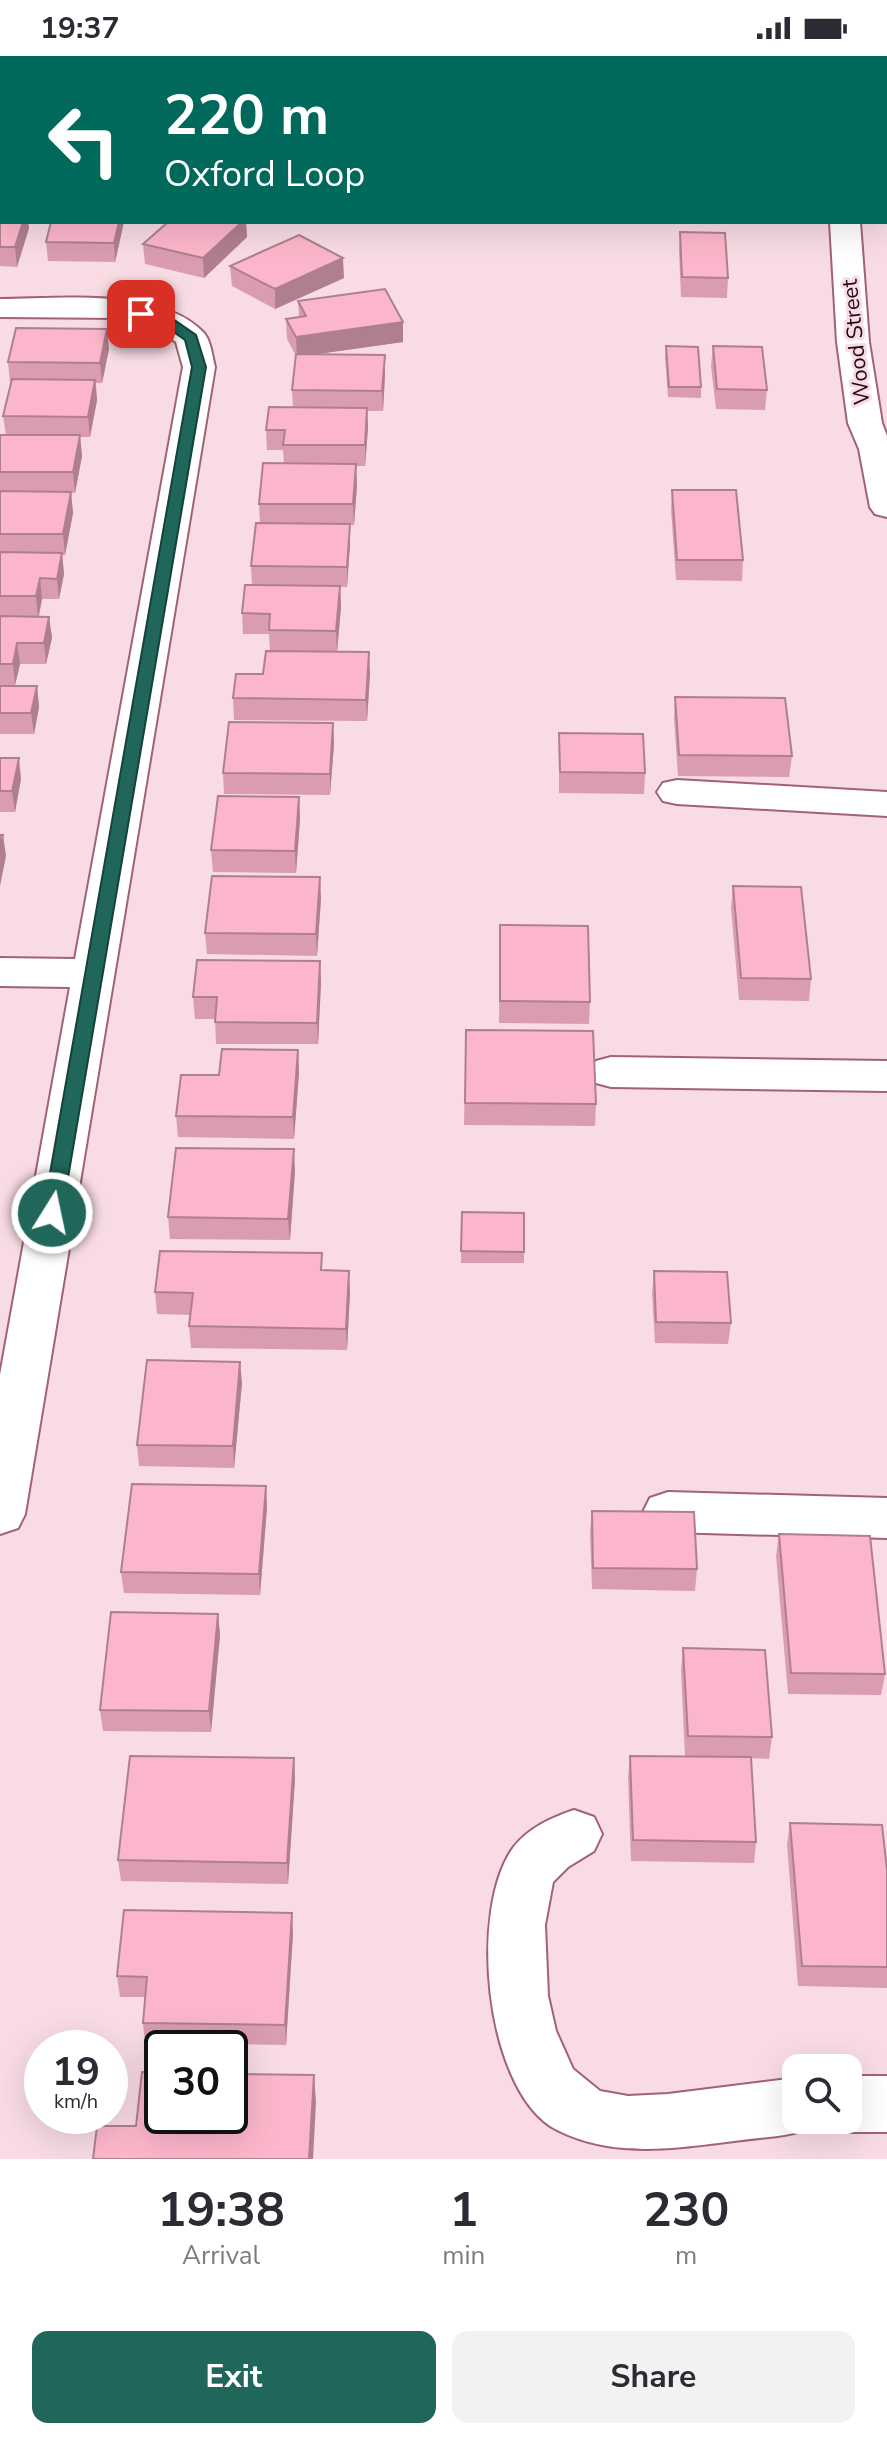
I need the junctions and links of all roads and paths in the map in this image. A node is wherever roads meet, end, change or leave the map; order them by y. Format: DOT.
graph roads {
  1 [pos="845,224"];
  2 [pos="0,308"];
  3 [pos="887,507"];
  4 [pos="677,792"];
  5 [pos="887,804"];
  6 [pos="0,972"];
  7 [pos="94,973"];
  8 [pos="611,1072"];
  9 [pos="887,1076"];
  10 [pos="668,1512"];
  11 [pos="0,1514"];
  12 [pos="887,1518"];
  13 [pos="574,1834"];
  14 [pos="862,2104"];
  15 [pos="887,2104"];
  16 [pos="782,2108"];
  1 -- 3 [label="street, Wood Street"];
  2 -- 7 [label="street"];
  4 -- 5 [label="street"];
  6 -- 7 [label="street"];
  7 -- 11 [label="street"];
  8 -- 9 [label="street"];
  10 -- 12 [label="street"];
  13 -- 16 [label="street"];
  14 -- 15 [label="street"];
}
